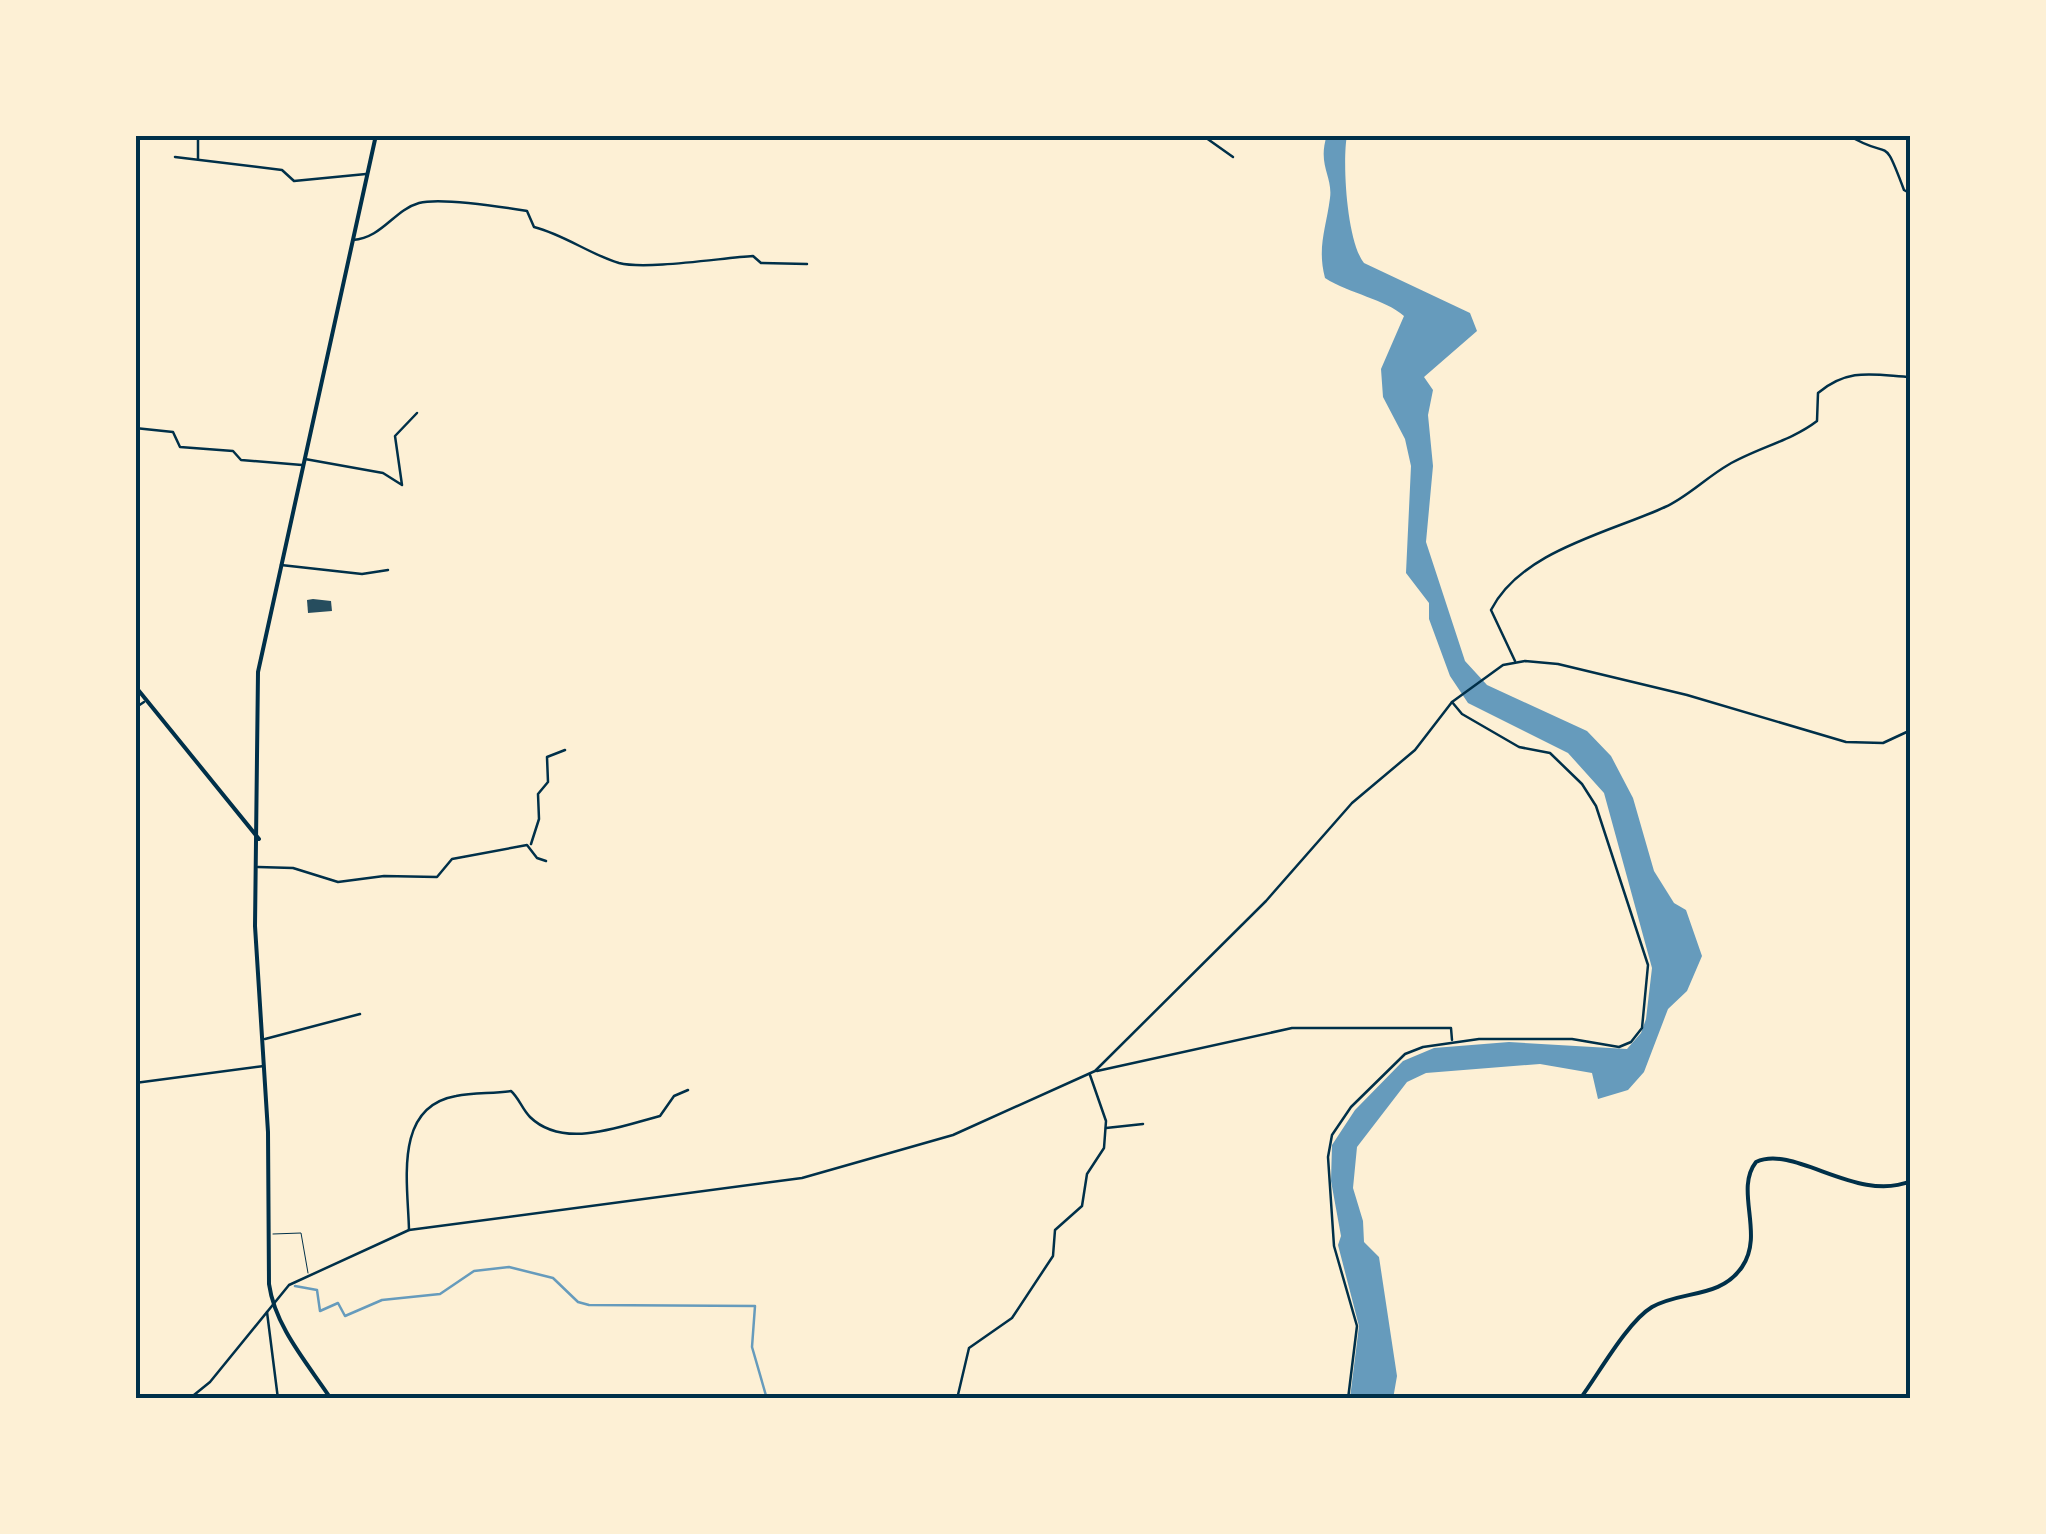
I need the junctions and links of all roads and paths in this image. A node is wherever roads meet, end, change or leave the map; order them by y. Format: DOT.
graph roads {
  1 [pos="198,135"];
  2 [pos="376,135"];
  3 [pos="1202,135"];
  4 [pos="1848,135"];
  5 [pos="175,157"];
  6 [pos="1233,158"];
  7 [pos="198,160"];
  8 [pos="368,174"];
  9 [pos="1911,194"];
  10 [pos="353,240"];
  11 [pos="808,264"];
  12 [pos="1911,377"];
  13 [pos="418,413"];
  14 [pos="135,428"];
  15 [pos="303,462"];
  16 [pos="280,564"];
  17 [pos="388,570"];
  18 [pos="1515,662"];
  19 [pos="135,686"];
  20 [pos="146,701"];
  21 [pos="1452,702"];
  22 [pos="135,708"];
  23 [pos="1911,730"];
  24 [pos="565,750"];
  25 [pos="258,839"];
  26 [pos="530,846"];
  27 [pos="546,861"];
  28 [pos="258,868"];
  29 [pos="360,1014"];
  30 [pos="262,1040"];
  31 [pos="1452,1040"];
  32 [pos="265,1066"];
  33 [pos="1096,1072"];
  34 [pos="1090,1074"];
  35 [pos="135,1082"];
  36 [pos="688,1090"];
  37 [pos="1143,1124"];
  38 [pos="1106,1128"];
  39 [pos="1911,1182"];
  40 [pos="409,1230"];
  41 [pos="270,1234"];
  42 [pos="308,1273"];
  43 [pos="272,1305"];
  44 [pos="267,1311"];
  45 [pos="188,1399"];
  46 [pos="278,1399"];
  47 [pos="331,1399"];
  48 [pos="957,1399"];
  49 [pos="1348,1399"];
  50 [pos="1580,1399"];
  1 -- 7 [label="street"];
  2 -- 8 [label="main road"];
  3 -- 6 [label="street"];
  4 -- 9 [label="street"];
  5 -- 7 [label="street"];
  7 -- 8 [label="street"];
  8 -- 10 [label="main road"];
  10 -- 11 [label="street"];
  10 -- 15 [label="main road"];
  12 -- 18 [label="street"];
  13 -- 15 [label="street"];
  14 -- 15 [label="street"];
  15 -- 16 [label="main road"];
  16 -- 17 [label="street"];
  16 -- 25 [label="main road"];
  18 -- 21 [label="street"];
  18 -- 23 [label="street"];
  19 -- 20 [label="main road"];
  20 -- 22 [label="street"];
  20 -- 25 [label="main road"];
  21 -- 31 [label="street"];
  21 -- 33 [label="street"];
  24 -- 26 [label="street"];
  25 -- 28 [label="main road"];
  26 -- 27 [label="street"];
  26 -- 28 [label="street"];
  28 -- 30 [label="main road"];
  29 -- 30 [label="street"];
  30 -- 32 [label="main road"];
  31 -- 33 [label="street"];
  31 -- 49 [label="street"];
  32 -- 35 [label="street"];
  32 -- 41 [label="main road"];
  33 -- 34 [label="street"];
  34 -- 38 [label="street"];
  34 -- 40 [label="street"];
  36 -- 40 [label="street"];
  37 -- 38 [label="street"];
  38 -- 48 [label="street"];
  39 -- 50 [label="main road"];
  40 -- 42 [label="street"];
  41 -- 42 [label="lane"];
  41 -- 43 [label="main road"];
  42 -- 43 [label="street"];
  43 -- 44 [label="street"];
  43 -- 47 [label="main road"];
  44 -- 45 [label="street"];
  44 -- 46 [label="street"];
}
